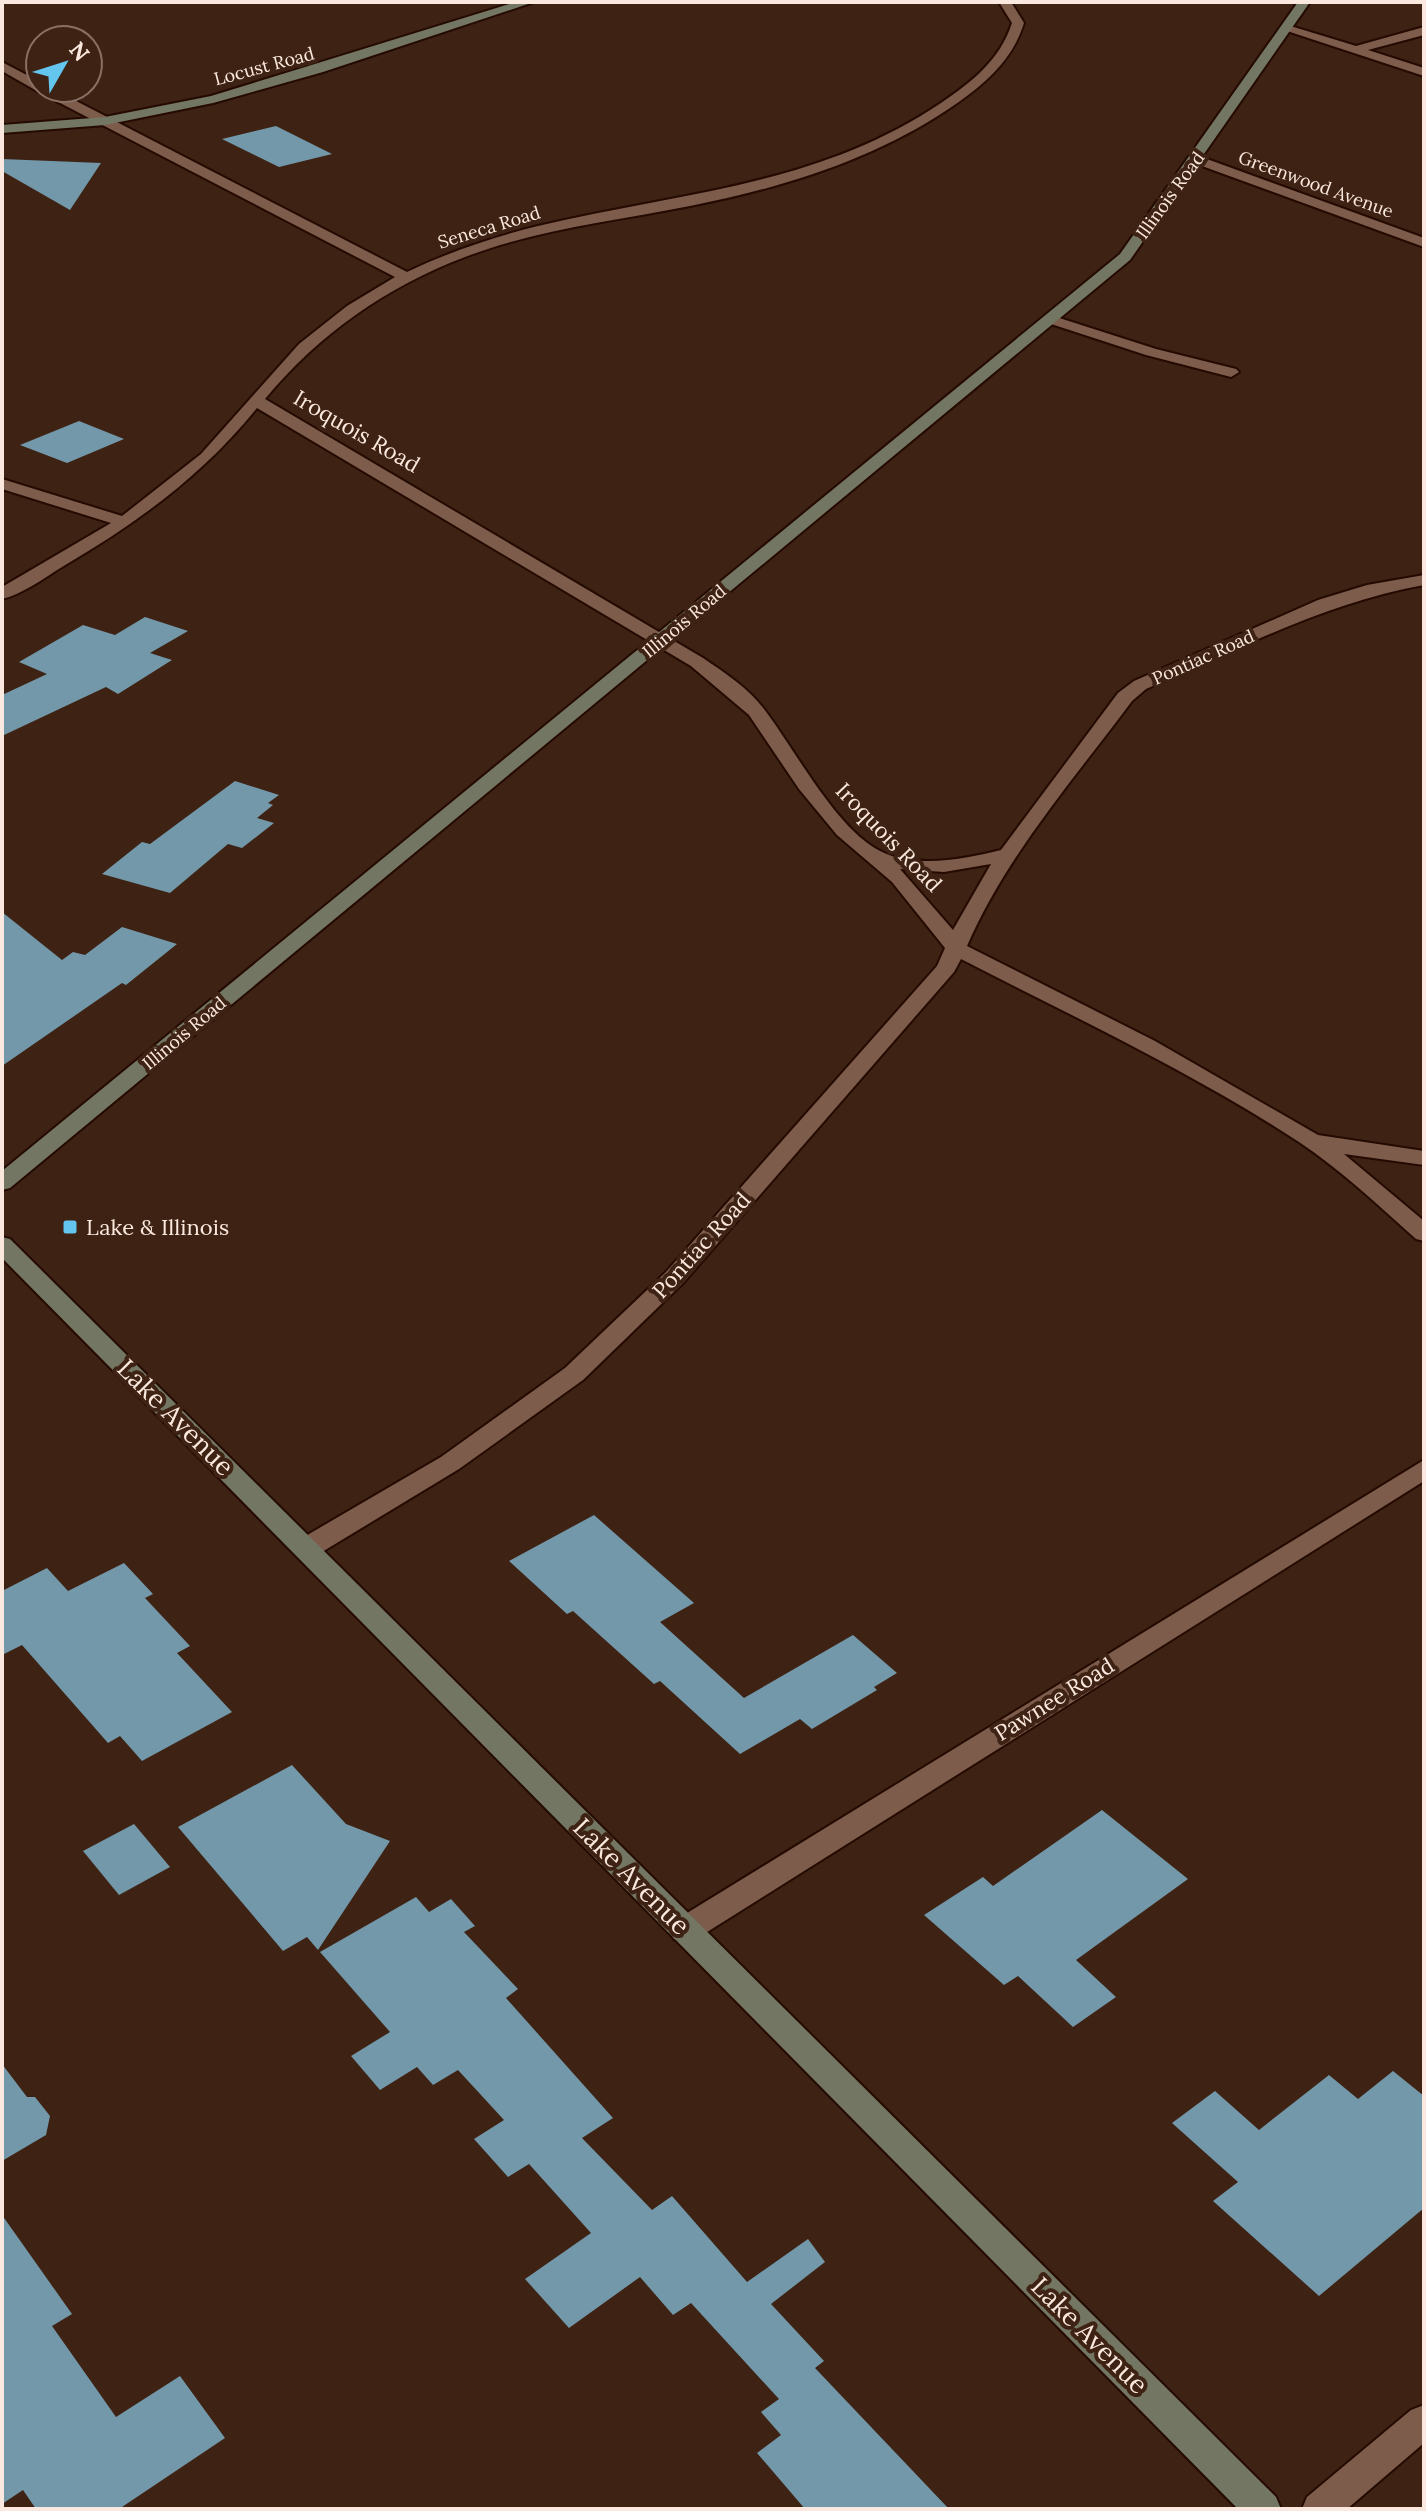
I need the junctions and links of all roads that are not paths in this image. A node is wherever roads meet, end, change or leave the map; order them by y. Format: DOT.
graph roads {
  1 [pos="528,2"];
  2 [pos="1005,2"];
  3 [pos="1304,2"];
  4 [pos="1288,27"];
  5 [pos="1424,31"];
  6 [pos="1357,49"];
  7 [pos="2,66"];
  8 [pos="1424,72"];
  9 [pos="24,79"];
  10 [pos="71,104"];
  11 [pos="104,121"];
  12 [pos="2,129"];
  13 [pos="1196,159"];
  14 [pos="1424,243"];
  15 [pos="402,275"];
  16 [pos="1050,319"];
  17 [pos="1231,372"];
  18 [pos="257,401"];
  19 [pos="2,484"];
  20 [pos="125,522"];
  21 [pos="1424,580"];
  22 [pos="2,594"];
  23 [pos="660,641"];
  24 [pos="869,854"];
  25 [pos="1008,854"];
  26 [pos="957,949"];
  27 [pos="1307,1137"];
  28 [pos="1424,1158"];
  29 [pos="2,1183"];
  30 [pos="1422,1228"];
  31 [pos="2,1244"];
  32 [pos="1424,1469"];
  33 [pos="307,1548"];
  34 [pos="685,1930"];
  35 [pos="1424,2421"];
  36 [pos="1263,2509"];
  37 [pos="1320,2509"];
  1 -- 11 [label="street, Locust Road"];
  2 -- 15 [label="street, Seneca Road"];
  3 -- 4 [label="street, Illinois Road"];
  4 -- 6 [label="street"];
  4 -- 13 [label="street, Illinois Road"];
  5 -- 6 [label="street"];
  6 -- 8 [label="street"];
  7 -- 9 [label="street"];
  10 -- 11 [label="street"];
  11 -- 12 [label="street, Locust Road"];
  11 -- 15 [label="street"];
  13 -- 14 [label="street, Greenwood Avenue"];
  13 -- 16 [label="street, Illinois Road"];
  15 -- 18 [label="street, Seneca Road"];
  16 -- 17 [label="street"];
  16 -- 23 [label="street, Illinois Road"];
  18 -- 20 [label="street, Seneca Road"];
  18 -- 23 [label="street, Iroquois Road"];
  19 -- 20 [label="street"];
  20 -- 22 [label="street, Seneca Road"];
  21 -- 25 [label="street, Pontiac Road"];
  23 -- 24 [label="street, Iroquois Road"];
  23 -- 29 [label="street, Illinois Road"];
  24 -- 25 [label="street"];
  24 -- 26 [label="street, Iroquois Road"];
  25 -- 26 [label="street, Pontiac Road"];
  26 -- 27 [label="street, Iroquois Road"];
  26 -- 33 [label="street, Pontiac Road"];
  27 -- 28 [label="street"];
  27 -- 30 [label="street, Iroquois Road"];
  31 -- 33 [label="street, Lake Avenue"];
  32 -- 34 [label="street, Pawnee Road"];
  33 -- 34 [label="street, Lake Avenue"];
  34 -- 36 [label="street, Lake Avenue"];
  35 -- 37 [label="street"];
}
